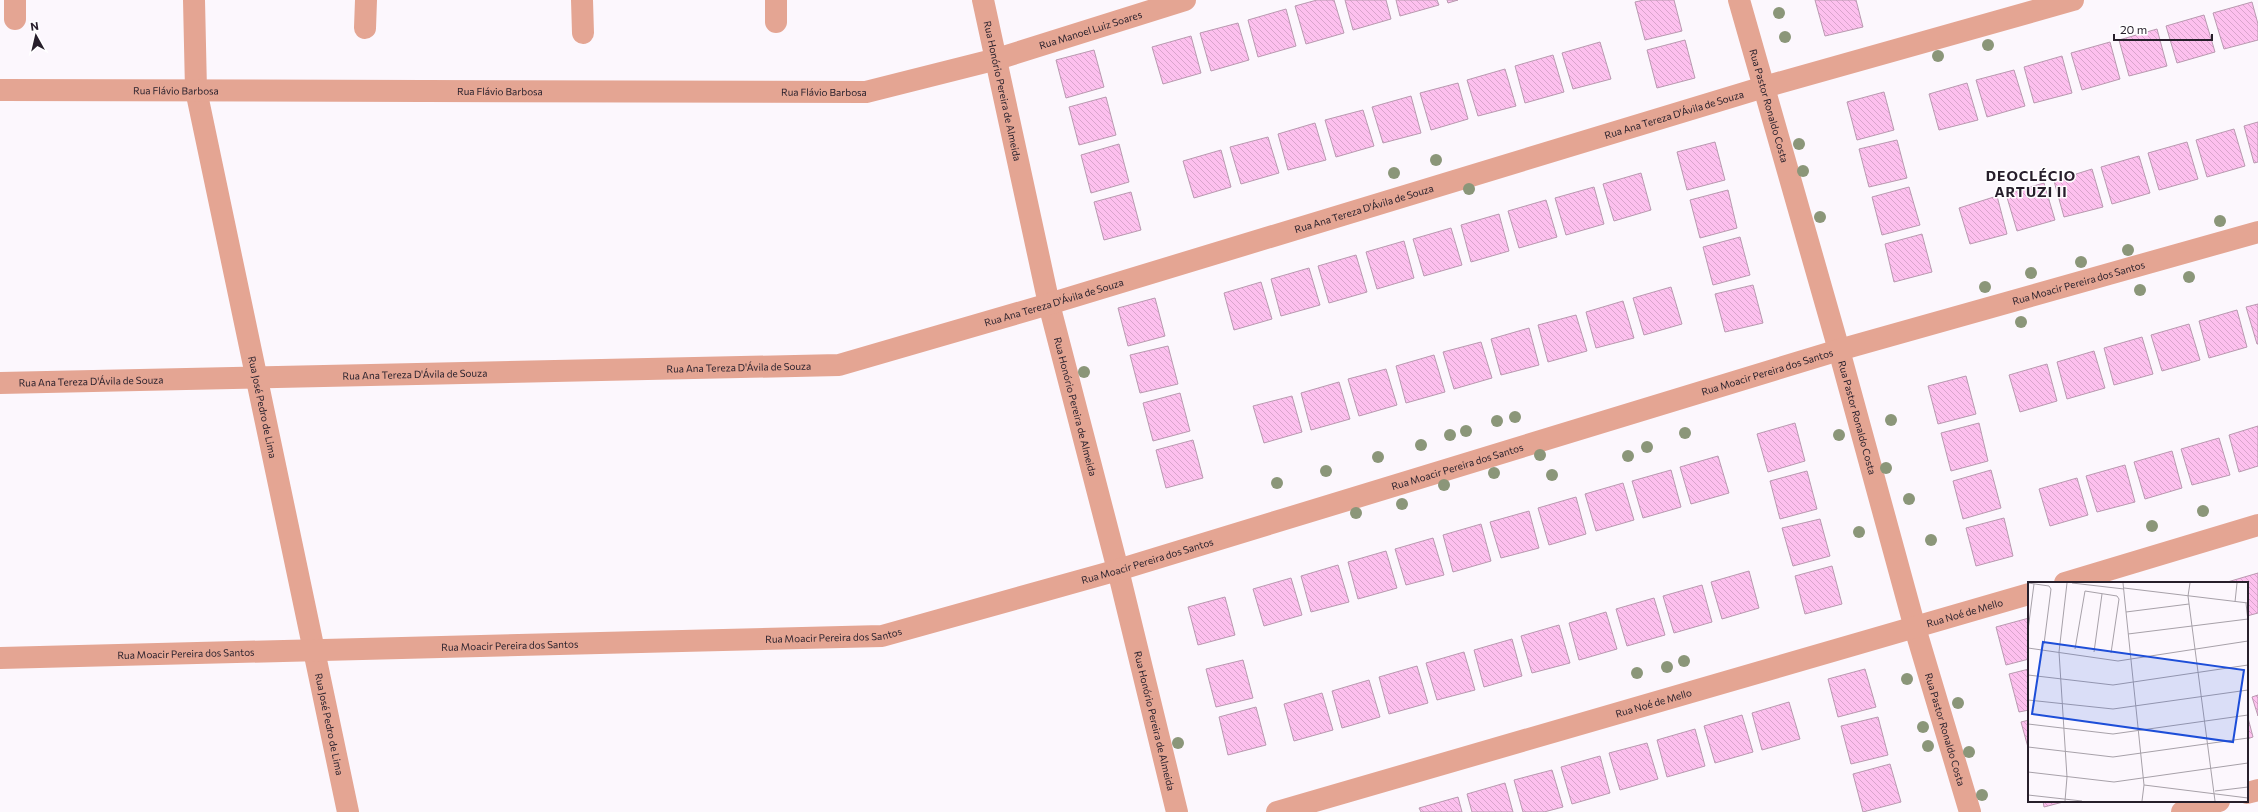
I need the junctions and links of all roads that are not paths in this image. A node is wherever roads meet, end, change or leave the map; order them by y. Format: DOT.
graph roads {
  1 [pos="194,0"];
  2 [pos="366,0"];
  3 [pos="582,0"];
  4 [pos="776,0"];
  5 [pos="983,0"];
  6 [pos="1185,0"];
  7 [pos="1739,0"];
  8 [pos="2073,0"];
  9 [pos="776,22"];
  10 [pos="365,28"];
  11 [pos="583,32"];
  12 [pos="997,59"];
  13 [pos="1764,87"];
  14 [pos="0,90"];
  15 [pos="196,90"];
  16 [pos="2258,232"];
  17 [pos="1049,304"];
  18 [pos="1839,350"];
  19 [pos="257,378"];
  20 [pos="0,384"];
  21 [pos="2258,525"];
  22 [pos="1118,570"];
  23 [pos="2068,582"];
  24 [pos="2028,594"];
  25 [pos="1915,628"];
  26 [pos="314,651"];
  27 [pos="0,658"];
  28 [pos="2258,790"];
  29 [pos="2248,793"];
  30 [pos="2216,802"];
  31 [pos="348,812"];
  32 [pos="1177,812"];
  33 [pos="1277,812"];
  34 [pos="1970,812"];
  35 [pos="2182,812"];
  1 -- 15 [label="street, Rua José Pedro de Lima"];
  2 -- 10 [label="street"];
  3 -- 11 [label="street"];
  4 -- 9 [label="street"];
  5 -- 12 [label="street, Rua Honório Pereira de Almeida"];
  6 -- 12 [label="street, Rua Manoel Luiz Soares"];
  7 -- 13 [label="street, Rua Pastor Ronaldo Costa"];
  8 -- 13 [label="street, Rua Ana Tereza D'Ávila de Souza"];
  12 -- 15 [label="street, Rua Flávio Barbosa"];
  12 -- 17 [label="street, Rua Honório Pereira de Almeida"];
  13 -- 17 [label="street, Rua Ana Tereza D'Ávila de Souza"];
  13 -- 18 [label="street, Rua Pastor Ronaldo Costa"];
  14 -- 15 [label="street, Rua Flávio Barbosa"];
  15 -- 19 [label="street, Rua José Pedro de Lima"];
  16 -- 18 [label="street, Rua Moacir Pereira dos Santos"];
  17 -- 19 [label="street, Rua Ana Tereza D'Ávila de Souza"];
  17 -- 22 [label="street, Rua Honório Pereira de Almeida"];
  18 -- 22 [label="street, Rua Moacir Pereira dos Santos"];
  18 -- 25 [label="street, Rua Pastor Ronaldo Costa"];
  19 -- 20 [label="street, Rua Ana Tereza D'Ávila de Souza"];
  19 -- 26 [label="street, Rua José Pedro de Lima"];
  21 -- 23 [label="street"];
  22 -- 26 [label="street, Rua Moacir Pereira dos Santos"];
  22 -- 32 [label="street, Rua Honório Pereira de Almeida"];
  24 -- 25 [label="street, Rua Noé de Mello"];
  25 -- 33 [label="street, Rua Noé de Mello"];
  25 -- 34 [label="street, Rua Pastor Ronaldo Costa"];
  26 -- 27 [label="street, Rua Moacir Pereira dos Santos"];
  26 -- 31 [label="street, Rua José Pedro de Lima"];
  28 -- 29 [label="street"];
  30 -- 35 [label="street"];
}
